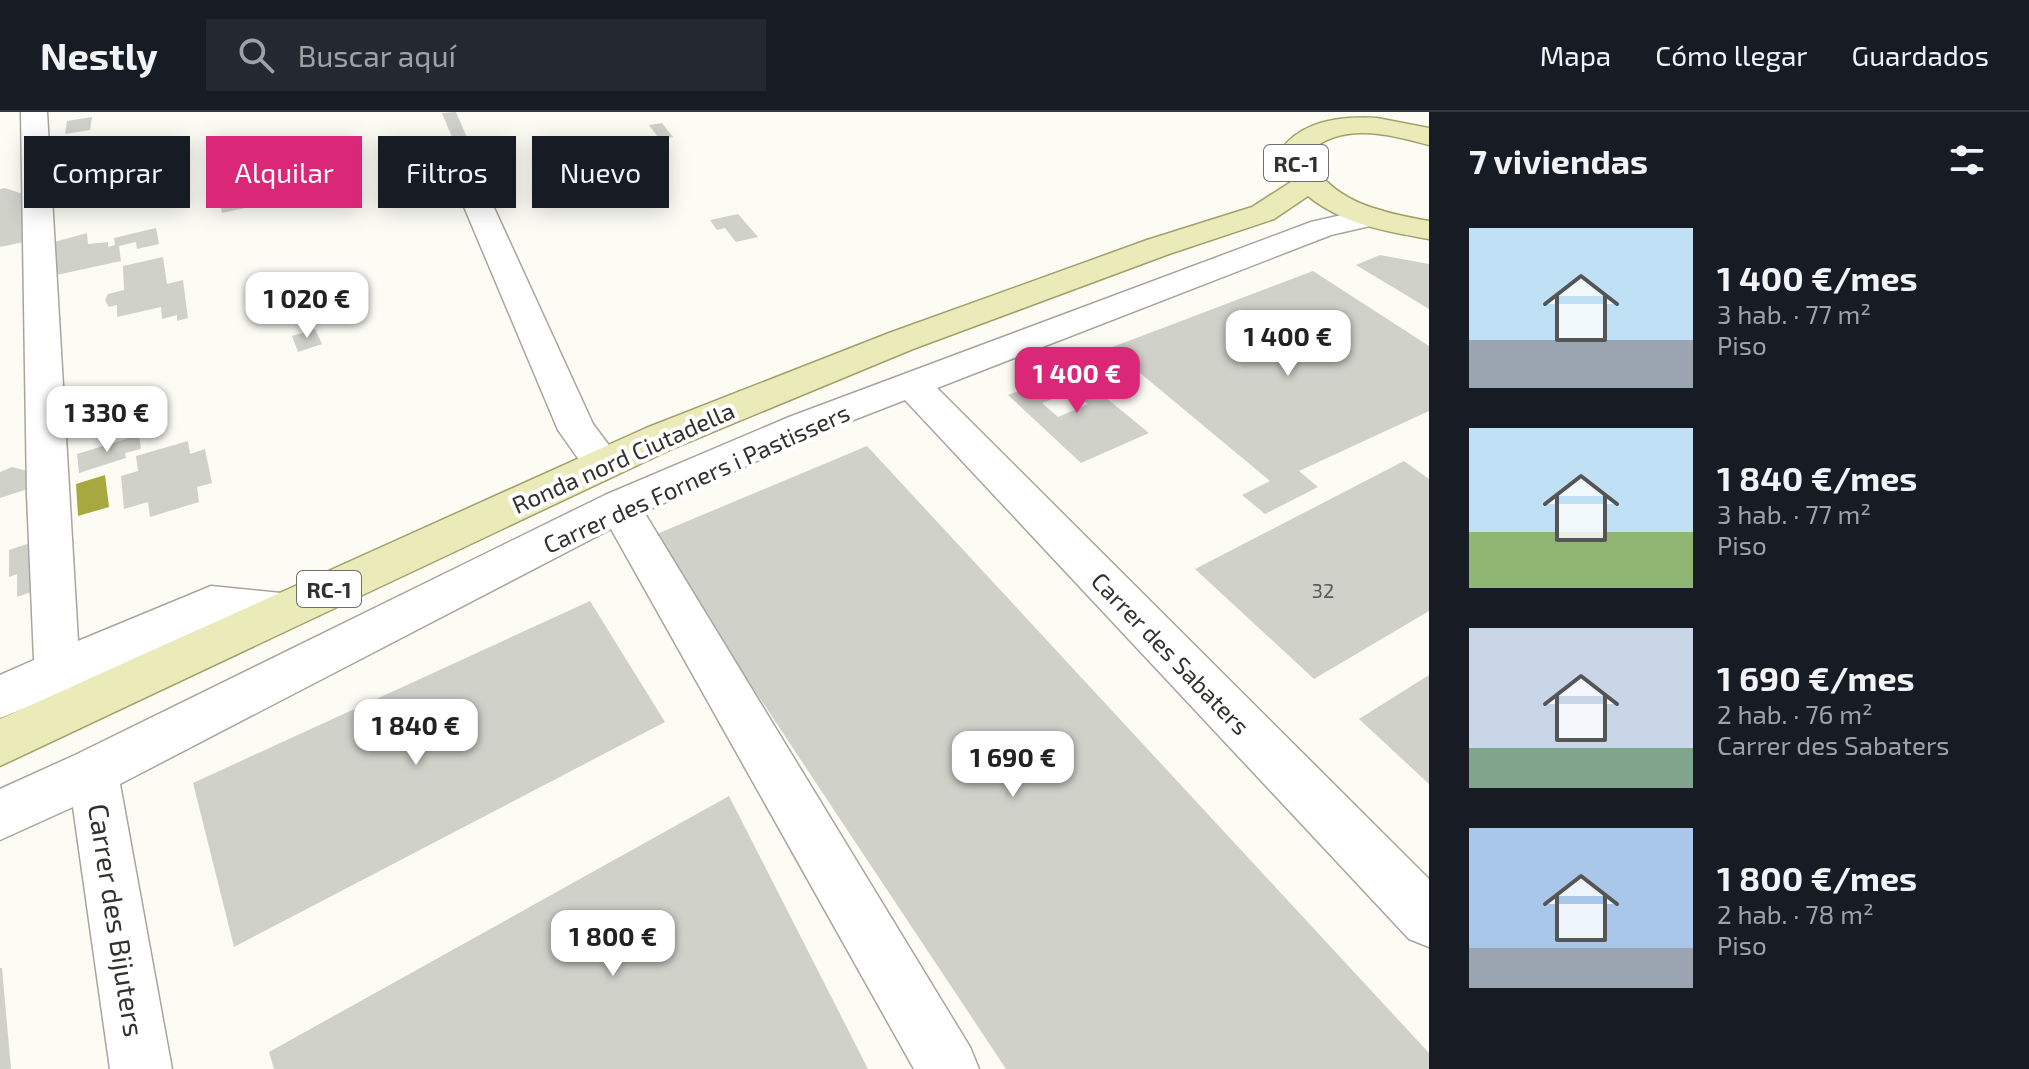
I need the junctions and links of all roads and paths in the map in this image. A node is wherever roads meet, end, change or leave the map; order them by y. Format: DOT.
graph roads {
  1 [pos="34,112"];
  2 [pos="1429,137"];
  3 [pos="1309,183"];
  4 [pos="479,208"];
  5 [pos="1263,213"];
  6 [pos="1366,215"];
  7 [pos="1429,230"];
  8 [pos="913,386"];
  9 [pos="611,485"];
  10 [pos="281,611"];
  11 [pos="60,693"];
  12 [pos="0,697"];
  13 [pos="0,743"];
  14 [pos="93,772"];
  15 [pos="0,815"];
  16 [pos="1429,919"];
  17 [pos="141,1069"];
  18 [pos="948,1069"];
  1 -- 11 [label="street"];
  2 -- 3 [label="main road, RC-1"];
  3 -- 5 [label="main road, Ronda nord Ciutadella / RC-1"];
  3 -- 6 [label="main road, RC-1"];
  4 -- 9 [label="street"];
  5 -- 6 [label="main road, Ronda nord Ciutadella / RC-1"];
  5 -- 9 [label="main road, Ronda nord Ciutadella / RC-1"];
  6 -- 7 [label="main road, RC-1"];
  6 -- 8 [label="street, Carrer des Forners i Pastissers"];
  8 -- 9 [label="street, Carrer des Forners i Pastissers"];
  8 -- 16 [label="street, Carrer des Sabaters"];
  9 -- 10 [label="main road, Ronda nord Ciutadella / RC-1"];
  9 -- 14 [label="street, Carrer des Forners i Pastissers"];
  9 -- 18 [label="street"];
  10 -- 11 [label="street"];
  11 -- 12 [label="street"];
  11 -- 13 [label="main road"];
  14 -- 15 [label="street, Carrer des Forners i Pastissers"];
  14 -- 17 [label="street, Carrer des Bijuters"];
}
